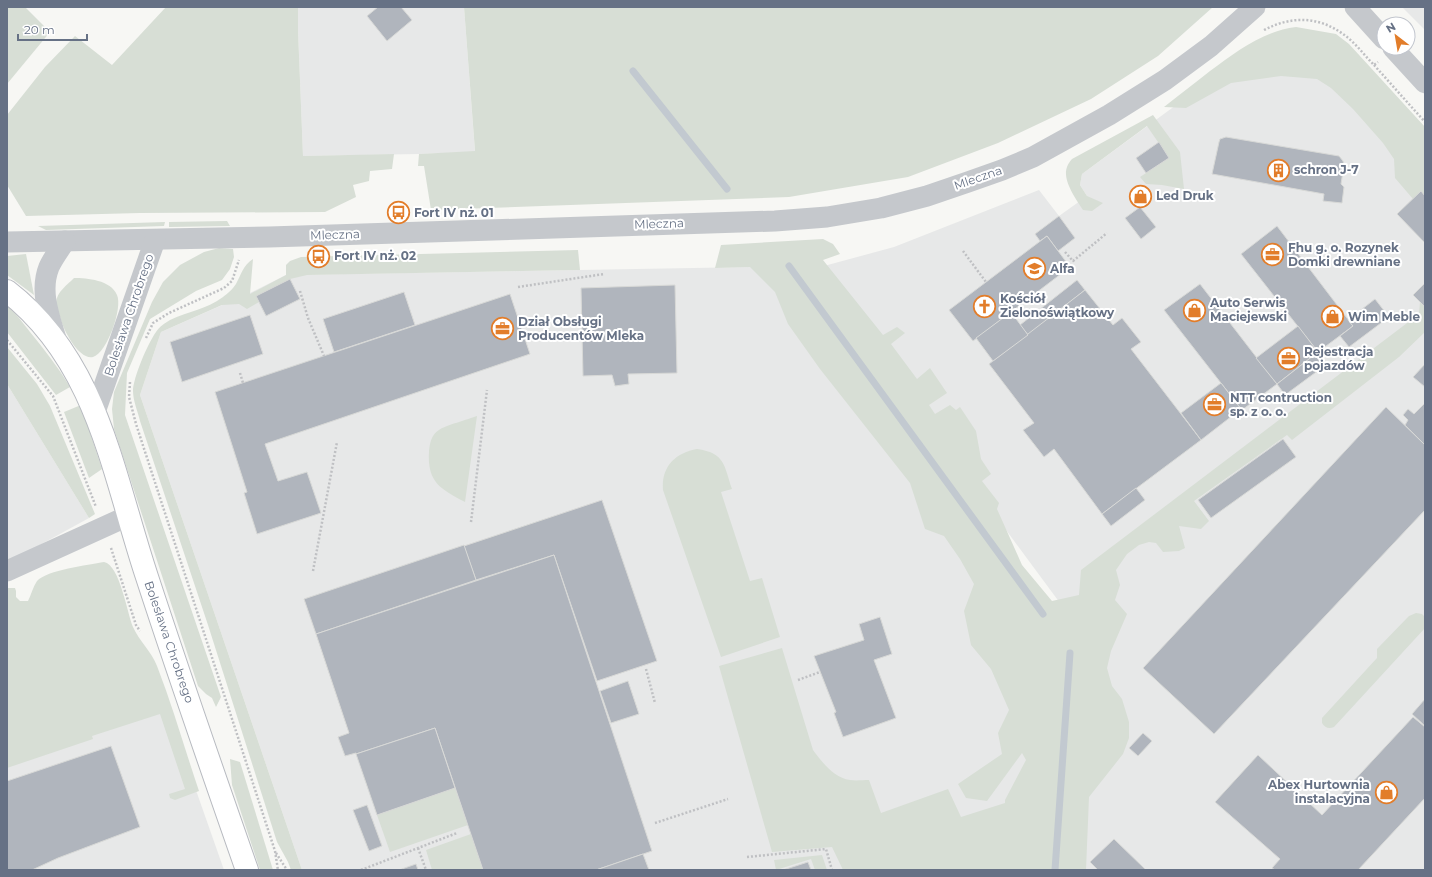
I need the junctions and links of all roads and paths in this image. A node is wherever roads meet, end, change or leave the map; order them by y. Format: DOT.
graph roads {
  1 [pos="1255,7"];
  2 [pos="1354,7"];
  3 [pos="1376,30"];
  4 [pos="1262,32"];
  5 [pos="1381,56"];
  6 [pos="1400,56"];
  7 [pos="1374,65"];
  8 [pos="1425,83"];
  9 [pos="1425,122"];
  10 [pos="1107,233"];
  11 [pos="242,238"];
  12 [pos="155,240"];
  13 [pos="65,241"];
  14 [pos="7,242"];
  15 [pos="963,251"];
  16 [pos="1065,252"];
  17 [pos="604,274"];
  18 [pos="986,282"];
  19 [pos="518,287"];
  20 [pos="7,291"];
  21 [pos="300,291"];
  22 [pos="57,342"];
  23 [pos="144,344"];
  24 [pos="324,356"];
  25 [pos="240,373"];
  26 [pos="131,377"];
  27 [pos="242,383"];
  28 [pos="487,390"];
  29 [pos="95,412"];
  30 [pos="337,442"];
  31 [pos="128,516"];
  32 [pos="471,522"];
  33 [pos="7,571"];
  34 [pos="313,571"];
  35 [pos="646,669"];
  36 [pos="820,672"];
  37 [pos="798,680"];
  38 [pos="655,703"];
  39 [pos="728,799"];
  40 [pos="655,824"];
  41 [pos="458,833"];
  42 [pos="418,848"];
  43 [pos="275,851"];
  44 [pos="747,858"];
  45 [pos="247,870"];
  46 [pos="278,870"];
  47 [pos="286,870"];
  48 [pos="361,870"];
  49 [pos="426,870"];
  50 [pos="832,870"];
  1 -- 11 [label="street, Mleczna"];
  2 -- 3 [label="street"];
  4 -- 7 [label="path"];
  5 -- 7 [label="path"];
  6 -- 8 [label="street"];
  7 -- 9 [label="path"];
  10 -- 16 [label="path"];
  11 -- 12 [label="street, Mleczna"];
  11 -- 23 [label="path"];
  12 -- 13 [label="street, Mleczna"];
  12 -- 29 [label="street, Bolesława Chrobrego"];
  13 -- 14 [label="street, Mleczna"];
  13 -- 22 [label="street, Bolesława Chrobrego"];
  15 -- 18 [label="path"];
  17 -- 19 [label="path"];
  20 -- 22 [label="street, Bolesława Chrobrego"];
  21 -- 24 [label="path"];
  22 -- 29 [label="street, Bolesława Chrobrego"];
  25 -- 27 [label="path"];
  26 -- 43 [label="path"];
  28 -- 32 [label="path"];
  29 -- 31 [label="street, Bolesława Chrobrego"];
  30 -- 34 [label="path"];
  31 -- 33 [label="street"];
  31 -- 45 [label="street, Bolesława Chrobrego"];
  35 -- 38 [label="path"];
  36 -- 37 [label="path"];
  39 -- 40 [label="path"];
  41 -- 42 [label="path"];
  42 -- 48 [label="path"];
  42 -- 49 [label="path"];
  43 -- 46 [label="path"];
  43 -- 47 [label="path"];
  44 -- 50 [label="path"];
}
